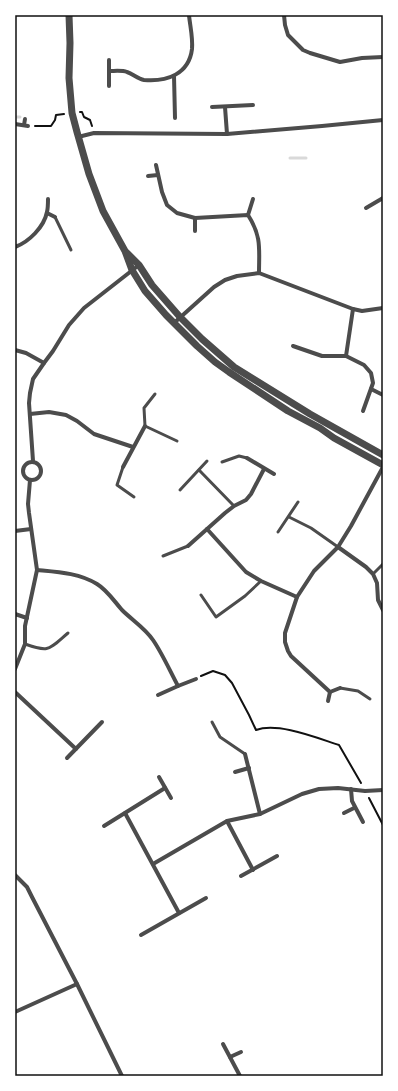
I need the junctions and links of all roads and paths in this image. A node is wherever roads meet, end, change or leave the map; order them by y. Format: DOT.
graph roads {
  1 [pos="68,15"];
  2 [pos="189,15"];
  3 [pos="284,15"];
  4 [pos="383,58"];
  5 [pos="109,60"];
  6 [pos="109,72"];
  7 [pos="174,76"];
  8 [pos="109,86"];
  9 [pos="253,105"];
  10 [pos="212,107"];
  11 [pos="226,107"];
  12 [pos="64,114"];
  13 [pos="175,118"];
  14 [pos="25,119"];
  15 [pos="383,120"];
  16 [pos="15,124"];
  17 [pos="26,125"];
  18 [pos="227,134"];
  19 [pos="78,137"];
  20 [pos="156,164"];
  21 [pos="158,175"];
  22 [pos="148,176"];
  23 [pos="383,198"];
  24 [pos="48,199"];
  25 [pos="253,199"];
  26 [pos="366,208"];
  27 [pos="46,213"];
  28 [pos="248,215"];
  29 [pos="56,217"];
  30 [pos="195,218"];
  31 [pos="194,231"];
  32 [pos="15,247"];
  33 [pos="70,250"];
  34 [pos="125,251"];
  35 [pos="139,265"];
  36 [pos="132,270"];
  37 [pos="258,273"];
  38 [pos="383,308"];
  39 [pos="352,309"];
  40 [pos="180,317"];
  41 [pos="174,323"];
  42 [pos="293,346"];
  43 [pos="15,350"];
  44 [pos="346,356"];
  45 [pos="44,363"];
  46 [pos="371,389"];
  47 [pos="155,394"];
  48 [pos="383,395"];
  49 [pos="363,411"];
  50 [pos="30,414"];
  51 [pos="145,426"];
  52 [pos="176,441"];
  53 [pos="133,447"];
  54 [pos="383,455"];
  55 [pos="247,458"];
  56 [pos="33,461"];
  57 [pos="207,461"];
  58 [pos="222,462"];
  59 [pos="383,466"];
  60 [pos="123,467"];
  61 [pos="264,469"];
  62 [pos="199,470"];
  63 [pos="274,474"];
  64 [pos="30,480"];
  65 [pos="180,490"];
  66 [pos="134,497"];
  67 [pos="298,502"];
  68 [pos="234,506"];
  69 [pos="288,517"];
  70 [pos="31,529"];
  71 [pos="15,530"];
  72 [pos="207,530"];
  73 [pos="278,532"];
  74 [pos="188,546"];
  75 [pos="338,547"];
  76 [pos="163,556"];
  77 [pos="383,564"];
  78 [pos="38,570"];
  79 [pos="373,574"];
  80 [pos="261,581"];
  81 [pos="201,595"];
  82 [pos="297,597"];
  83 [pos="383,610"];
  84 [pos="15,614"];
  85 [pos="27,618"];
  86 [pos="68,633"];
  87 [pos="25,644"];
  88 [pos="15,669"];
  89 [pos="196,678"];
  90 [pos="178,686"];
  91 [pos="340,688"];
  92 [pos="15,692"];
  93 [pos="330,692"];
  94 [pos="158,695"];
  95 [pos="370,700"];
  96 [pos="328,701"];
  97 [pos="102,722"];
  98 [pos="212,722"];
  99 [pos="76,749"];
  100 [pos="245,754"];
  101 [pos="67,758"];
  102 [pos="249,768"];
  103 [pos="235,772"];
  104 [pos="159,778"];
  105 [pos="165,788"];
  106 [pos="351,789"];
  107 [pos="383,790"];
  108 [pos="365,791"];
  109 [pos="171,798"];
  110 [pos="354,808"];
  111 [pos="125,813"];
  112 [pos="344,813"];
  113 [pos="260,814"];
  114 [pos="227,821"];
  115 [pos="363,822"];
  116 [pos="383,825"];
  117 [pos="104,826"];
  118 [pos="277,856"];
  119 [pos="153,864"];
  120 [pos="253,870"];
  121 [pos="15,875"];
  122 [pos="241,876"];
  123 [pos="206,898"];
  124 [pos="179,913"];
  125 [pos="141,935"];
  126 [pos="77,984"];
  127 [pos="15,1012"];
  128 [pos="223,1044"];
  129 [pos="240,1052"];
  130 [pos="230,1057"];
  131 [pos="122,1076"];
  132 [pos="240,1076"];
  1 -- 19 [label="street"];
  2 -- 7 [label="street"];
  3 -- 4 [label="street"];
  5 -- 6 [label="street"];
  6 -- 7 [label="street"];
  6 -- 8 [label="street"];
  7 -- 13 [label="street"];
  9 -- 11 [label="street"];
  10 -- 11 [label="street"];
  11 -- 18 [label="street"];
  12 -- 17 [label="path"];
  14 -- 17 [label="street"];
  15 -- 18 [label="street"];
  16 -- 17 [label="street"];
  18 -- 19 [label="street"];
  19 -- 34 [label="street"];
  20 -- 21 [label="street"];
  21 -- 22 [label="street"];
  21 -- 30 [label="street"];
  23 -- 26 [label="street"];
  24 -- 27 [label="street"];
  25 -- 28 [label="street"];
  27 -- 29 [label="street"];
  27 -- 32 [label="street"];
  28 -- 30 [label="street"];
  28 -- 37 [label="street"];
  29 -- 33 [label="lane"];
  30 -- 31 [label="street"];
  34 -- 35 [label="street"];
  34 -- 36 [label="street"];
  35 -- 36 [label="street"];
  35 -- 40 [label="street"];
  36 -- 41 [label="street"];
  36 -- 45 [label="street"];
  37 -- 39 [label="street"];
  37 -- 40 [label="street"];
  38 -- 39 [label="street"];
  39 -- 44 [label="street"];
  40 -- 41 [label="street"];
  40 -- 54 [label="street"];
  41 -- 59 [label="street"];
  42 -- 44 [label="street"];
  43 -- 45 [label="street"];
  44 -- 46 [label="street"];
  45 -- 50 [label="street"];
  46 -- 48 [label="street"];
  46 -- 49 [label="street"];
  47 -- 51 [label="lane"];
  50 -- 53 [label="street"];
  50 -- 56 [label="street"];
  51 -- 52 [label="lane"];
  51 -- 53 [label="street"];
  53 -- 60 [label="street"];
  55 -- 58 [label="lane"];
  55 -- 61 [label="street"];
  56 -- 64 [label="street"];
  56 -- 64 [label="street"];
  57 -- 62 [label="lane"];
  59 -- 75 [label="street"];
  60 -- 66 [label="lane"];
  61 -- 63 [label="street"];
  61 -- 68 [label="street"];
  62 -- 65 [label="lane"];
  62 -- 68 [label="lane"];
  64 -- 70 [label="street"];
  67 -- 69 [label="lane"];
  68 -- 72 [label="street"];
  69 -- 73 [label="lane"];
  69 -- 75 [label="lane"];
  70 -- 71 [label="street"];
  70 -- 78 [label="street"];
  72 -- 74 [label="street"];
  72 -- 80 [label="street"];
  74 -- 76 [label="lane"];
  75 -- 79 [label="street"];
  75 -- 82 [label="street"];
  77 -- 79 [label="lane"];
  78 -- 85 [label="street"];
  78 -- 90 [label="street"];
  79 -- 83 [label="street"];
  80 -- 81 [label="lane"];
  80 -- 82 [label="street"];
  82 -- 93 [label="street"];
  84 -- 85 [label="street"];
  85 -- 87 [label="street"];
  86 -- 87 [label="lane"];
  87 -- 88 [label="street"];
  89 -- 90 [label="street"];
  89 -- 108 [label="path"];
  90 -- 94 [label="street"];
  91 -- 93 [label="street"];
  91 -- 95 [label="lane"];
  92 -- 99 [label="street"];
  93 -- 96 [label="street"];
  97 -- 99 [label="street"];
  98 -- 100 [label="lane"];
  99 -- 101 [label="street"];
  100 -- 102 [label="street"];
  102 -- 103 [label="street"];
  102 -- 113 [label="street"];
  104 -- 105 [label="street"];
  105 -- 109 [label="street"];
  105 -- 111 [label="street"];
  106 -- 108 [label="street"];
  106 -- 110 [label="street"];
  106 -- 113 [label="street"];
  107 -- 108 [label="street"];
  108 -- 116 [label="path"];
  110 -- 112 [label="street"];
  110 -- 115 [label="street"];
  111 -- 117 [label="street"];
  111 -- 119 [label="street"];
  113 -- 114 [label="street"];
  114 -- 119 [label="street"];
  114 -- 120 [label="street"];
  118 -- 120 [label="street"];
  119 -- 124 [label="street"];
  120 -- 122 [label="street"];
  121 -- 126 [label="street"];
  123 -- 124 [label="street"];
  124 -- 125 [label="street"];
  126 -- 127 [label="street"];
  126 -- 131 [label="street"];
  128 -- 130 [label="street"];
  129 -- 130 [label="street"];
  130 -- 132 [label="street"];
}
